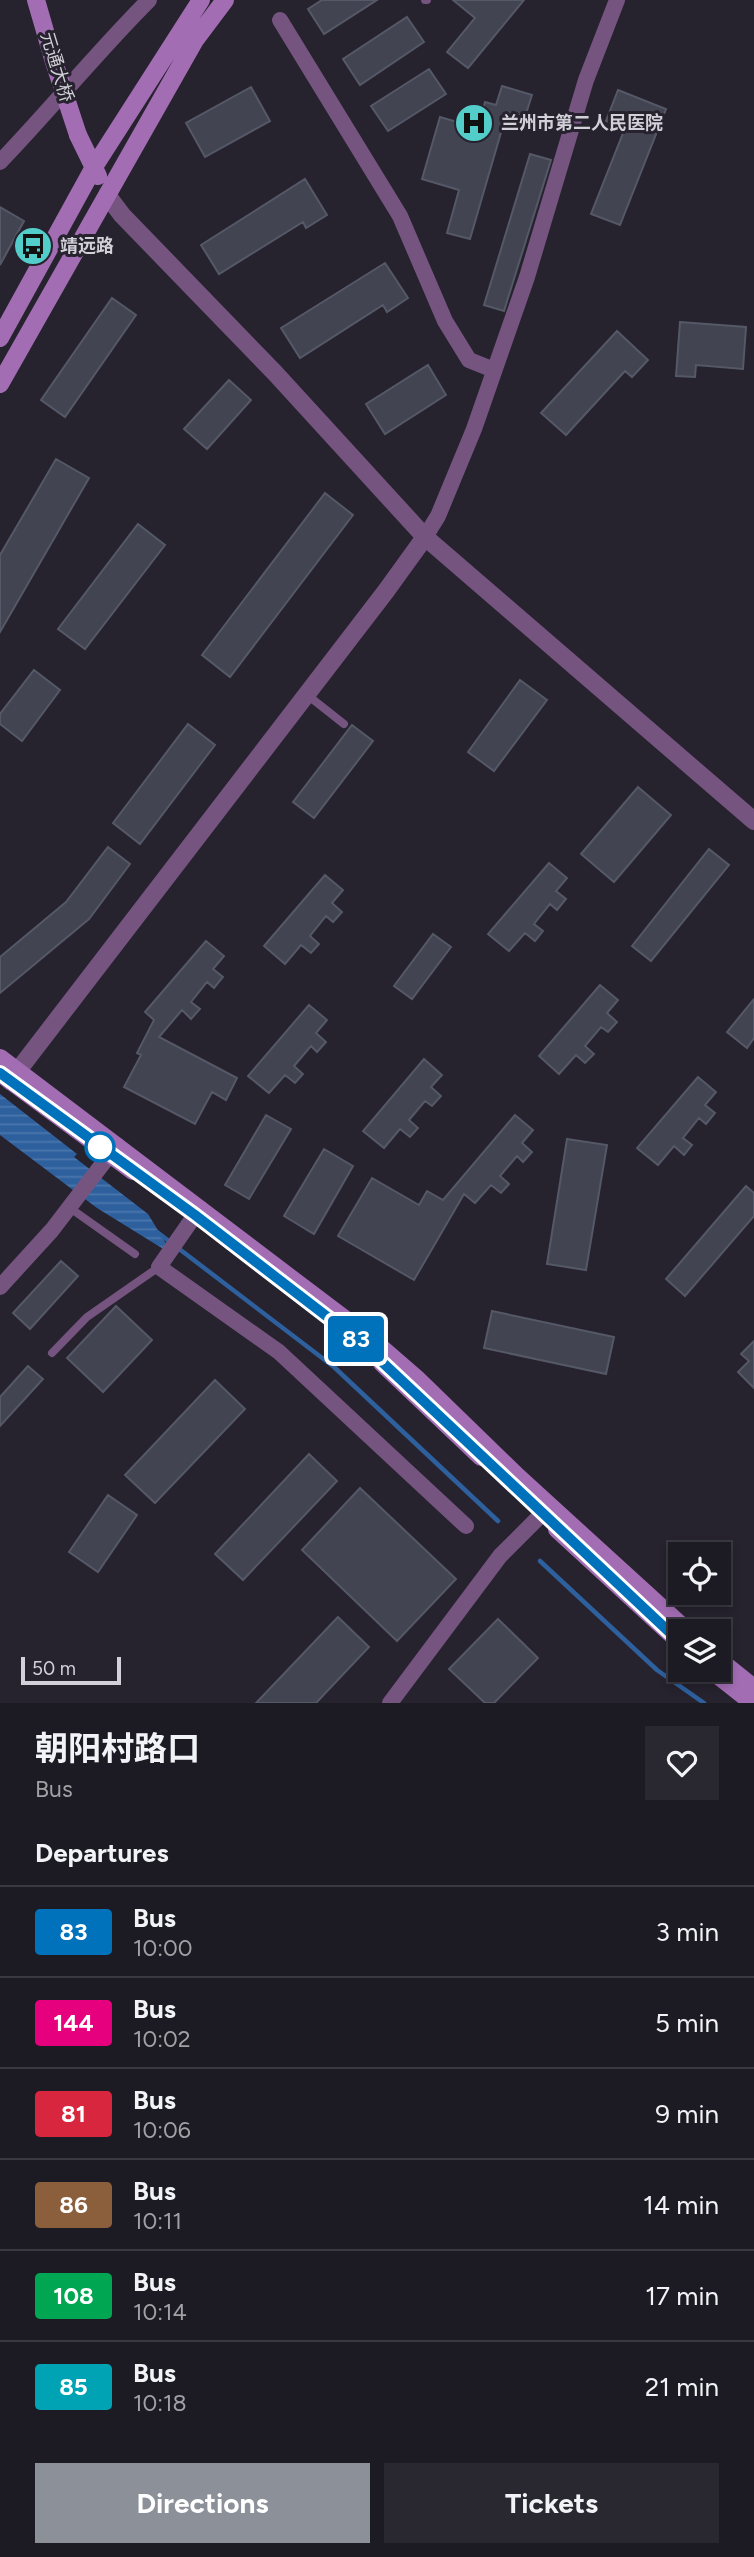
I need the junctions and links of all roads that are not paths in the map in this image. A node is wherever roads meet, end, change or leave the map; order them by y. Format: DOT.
graph roads {
  1 [pos="36,0"];
  2 [pos="149,0"];
  3 [pos="201,0"];
  4 [pos="225,0"];
  5 [pos="618,0"];
  6 [pos="280,20"];
  7 [pos="0,162"];
  8 [pos="94,167"];
  9 [pos="107,195"];
  10 [pos="0,338"];
  11 [pos="494,370"];
  12 [pos="0,384"];
  13 [pos="425,537"];
  14 [pos="306,694"];
  15 [pos="344,724"];
  16 [pos="754,821"];
  17 [pos="0,1058"];
  18 [pos="10,1075"];
  19 [pos="109,1156"];
  20 [pos="74,1202"];
  21 [pos="198,1212"];
  22 [pos="135,1254"];
  23 [pos="159,1267"];
  24 [pos="0,1287"];
  25 [pos="52,1353"];
  26 [pos="546,1510"];
  27 [pos="466,1525"];
  28 [pos="673,1619"];
  29 [pos="668,1630"];
  30 [pos="731,1670"];
  31 [pos="726,1682"];
  32 [pos="754,1688"];
  33 [pos="390,1703"];
  34 [pos="753,1703"];
  1 -- 8 [label="main road, 元通大桥, bridge"];
  2 -- 7 [label="street"];
  3 -- 8 [label="main road"];
  4 -- 9 [label="main road"];
  5 -- 11 [label="street"];
  6 -- 11 [label="street"];
  8 -- 9 [label="main road, 元通大桥"];
  8 -- 10 [label="main road"];
  9 -- 12 [label="main road"];
  9 -- 13 [label="street"];
  11 -- 13 [label="street"];
  13 -- 14 [label="street"];
  13 -- 16 [label="street"];
  14 -- 15 [label="lane"];
  14 -- 18 [label="street"];
  17 -- 18 [label="main road"];
  18 -- 19 [label="main road"];
  19 -- 20 [label="street"];
  19 -- 21 [label="main road"];
  20 -- 22 [label="lane"];
  20 -- 24 [label="street"];
  21 -- 23 [label="street"];
  21 -- 26 [label="main road"];
  23 -- 25 [label="lane"];
  23 -- 27 [label="street"];
  26 -- 28 [label="main road"];
  26 -- 29 [label="main road"];
  26 -- 33 [label="street"];
  30 -- 32 [label="main road"];
  31 -- 34 [label="main road"];
}
